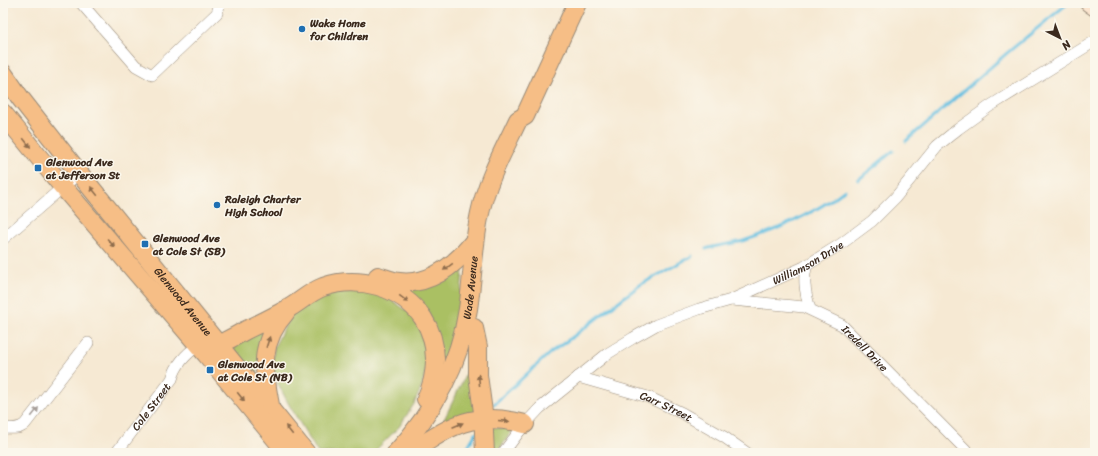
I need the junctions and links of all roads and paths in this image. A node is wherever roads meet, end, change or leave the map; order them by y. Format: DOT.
graph roads {
  1 [pos="81,3"];
  2 [pos="220,3"];
  3 [pos="577,3"];
  4 [pos="1088,3"];
  5 [pos="1095,8"];
  6 [pos="1095,40"];
  7 [pos="3,73"];
  8 [pos="3,113"];
  9 [pos="525,116"];
  10 [pos="79,173"];
  11 [pos="63,187"];
  12 [pos="3,239"];
  13 [pos="475,240"];
  14 [pos="807,265"];
  15 [pos="731,300"];
  16 [pos="291,307"];
  17 [pos="810,310"];
  18 [pos="474,328"];
  19 [pos="88,343"];
  20 [pos="209,345"];
  21 [pos="578,377"];
  22 [pos="271,408"];
  23 [pos="483,419"];
  24 [pos="525,424"];
  25 [pos="3,428"];
  26 [pos="416,430"];
  27 [pos="406,452"];
  28 [pos="116,453"];
  29 [pos="287,453"];
  30 [pos="306,453"];
  31 [pos="485,453"];
  32 [pos="503,453"];
  33 [pos="747,453"];
  34 [pos="969,453"];
  1 -- 2 [label="street"];
  3 -- 9 [label="main road, Wade Avenue"];
  4 -- 5 [label="main road"];
  6 -- 14 [label="street, Williamson Drive"];
  7 -- 10 [label="main road, Glenwood Avenue"];
  8 -- 11 [label="main road, Glenwood Avenue, one-way"];
  9 -- 13 [label="main road, Wade Avenue"];
  9 -- 18 [label="main road, Wade Avenue"];
  10 -- 11 [label="street"];
  20 -- 10 [label="main road, Glenwood Avenue, one-way"];
  11 -- 12 [label="street"];
  11 -- 20 [label="main road, Glenwood Avenue, one-way"];
  13 -- 20 [label="main road, one-way"];
  13 -- 26 [label="main road, Wade Avenue"];
  14 -- 15 [label="street, Williamson Drive"];
  14 -- 17 [label="street"];
  15 -- 17 [label="street, Iredell Drive"];
  15 -- 21 [label="street, Williamson Drive"];
  16 -- 20 [label="main road"];
  22 -- 16 [label="main road, one-way"];
  16 -- 26 [label="main road, one-way"];
  17 -- 34 [label="street, Iredell Drive"];
  23 -- 18 [label="main road, one-way"];
  18 -- 27 [label="main road, Wade Avenue"];
  25 -- 19 [label="street, one-way"];
  20 -- 22 [label="main road, Glenwood Avenue"];
  20 -- 28 [label="street, Cole Street"];
  20 -- 29 [label="main road, Glenwood Avenue, one-way"];
  21 -- 24 [label="street, Williamson Drive"];
  21 -- 33 [label="street, Carr Street"];
  30 -- 22 [label="main road, Glenwood Avenue, one-way"];
  23 -- 24 [label="main road, one-way"];
  27 -- 23 [label="main road, one-way"];
  23 -- 31 [label="main road"];
  24 -- 32 [label="street, Williamson Drive"];
  26 -- 27 [label="main road, Wade Avenue"];
}
